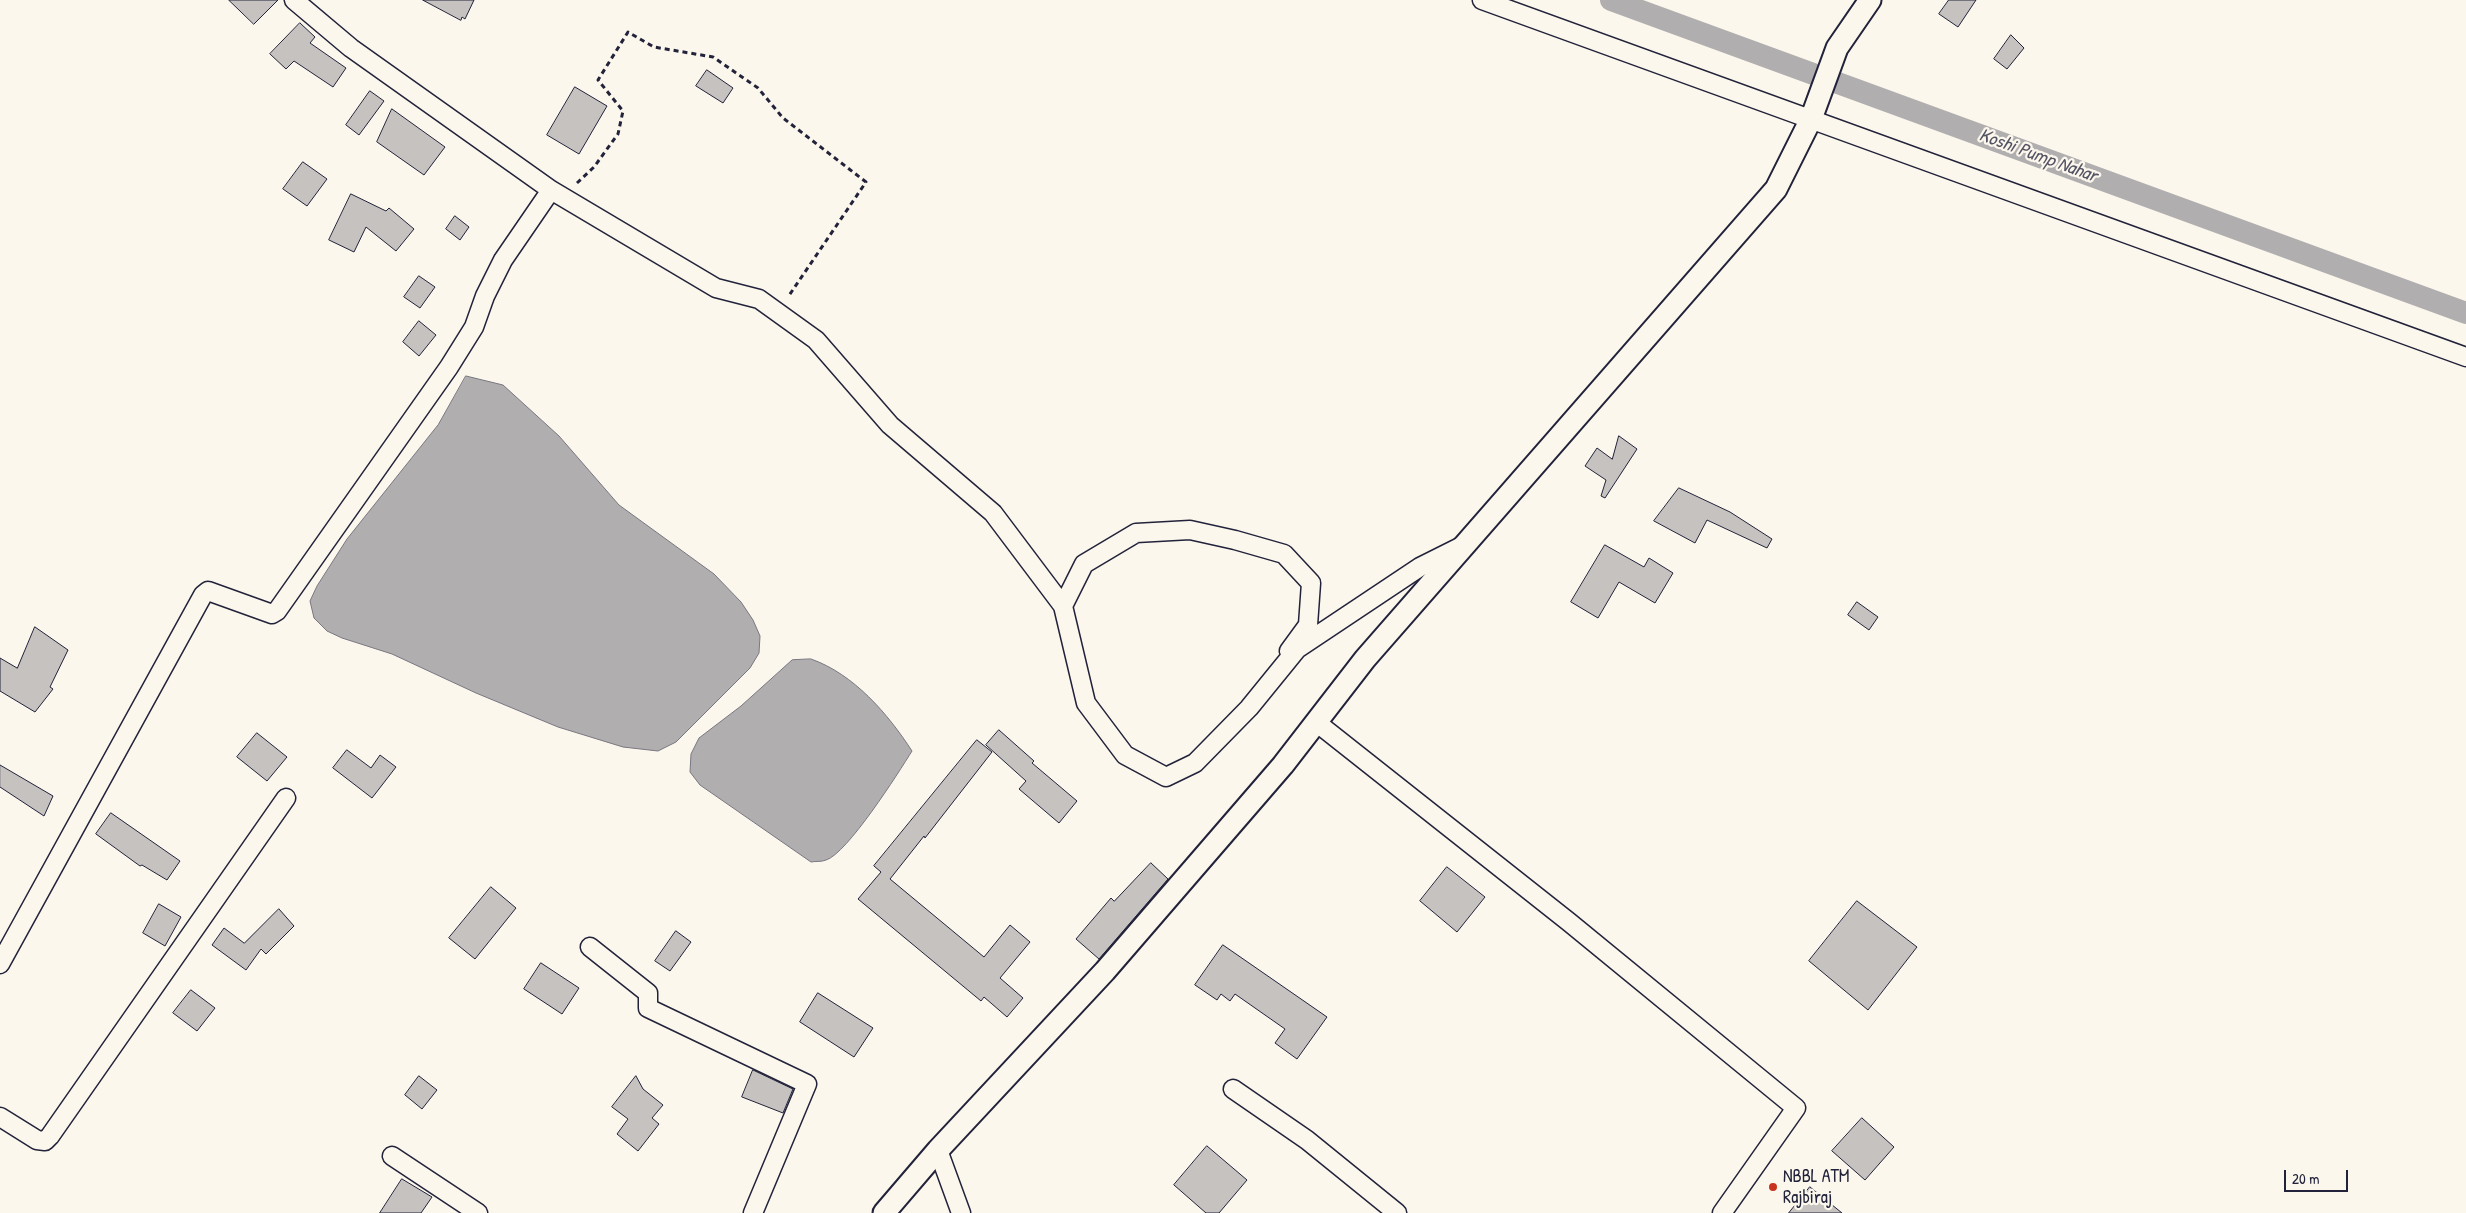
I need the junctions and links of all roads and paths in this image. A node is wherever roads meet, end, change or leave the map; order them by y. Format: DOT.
graph roads {
  1 [pos="294,0"];
  2 [pos="1482,0"];
  3 [pos="1870,0"];
  4 [pos="1811,119"];
  5 [pos="558,193"];
  6 [pos="778,312"];
  7 [pos="2466,356"];
  8 [pos="1466,543"];
  9 [pos="1063,606"];
  10 [pos="1249,708"];
  11 [pos="1316,722"];
  12 [pos="286,798"];
  13 [pos="6,938"];
  14 [pos="590,947"];
  15 [pos="0,964"];
  16 [pos="1233,1089"];
  17 [pos="0,1117"];
  18 [pos="938,1150"];
  19 [pos="392,1156"];
  20 [pos="478,1213"];
  21 [pos="753,1213"];
  22 [pos="884,1213"];
  23 [pos="961,1213"];
  24 [pos="1397,1213"];
  25 [pos="1722,1213"];
  1 -- 5 [label="street"];
  2 -- 4 [label="street"];
  3 -- 4 [label="street"];
  4 -- 7 [label="street"];
  4 -- 8 [label="street"];
  5 -- 6 [label="street"];
  5 -- 6 [label="path"];
  5 -- 13 [label="street"];
  6 -- 9 [label="street"];
  8 -- 10 [label="street"];
  8 -- 11 [label="street"];
  9 -- 10 [label="street"];
  9 -- 10 [label="street"];
  11 -- 18 [label="street"];
  11 -- 25 [label="street"];
  12 -- 17 [label="street"];
  13 -- 15 [label="street"];
  14 -- 21 [label="street"];
  16 -- 24 [label="street"];
  18 -- 22 [label="street"];
  18 -- 23 [label="street"];
  19 -- 20 [label="street"];
}
